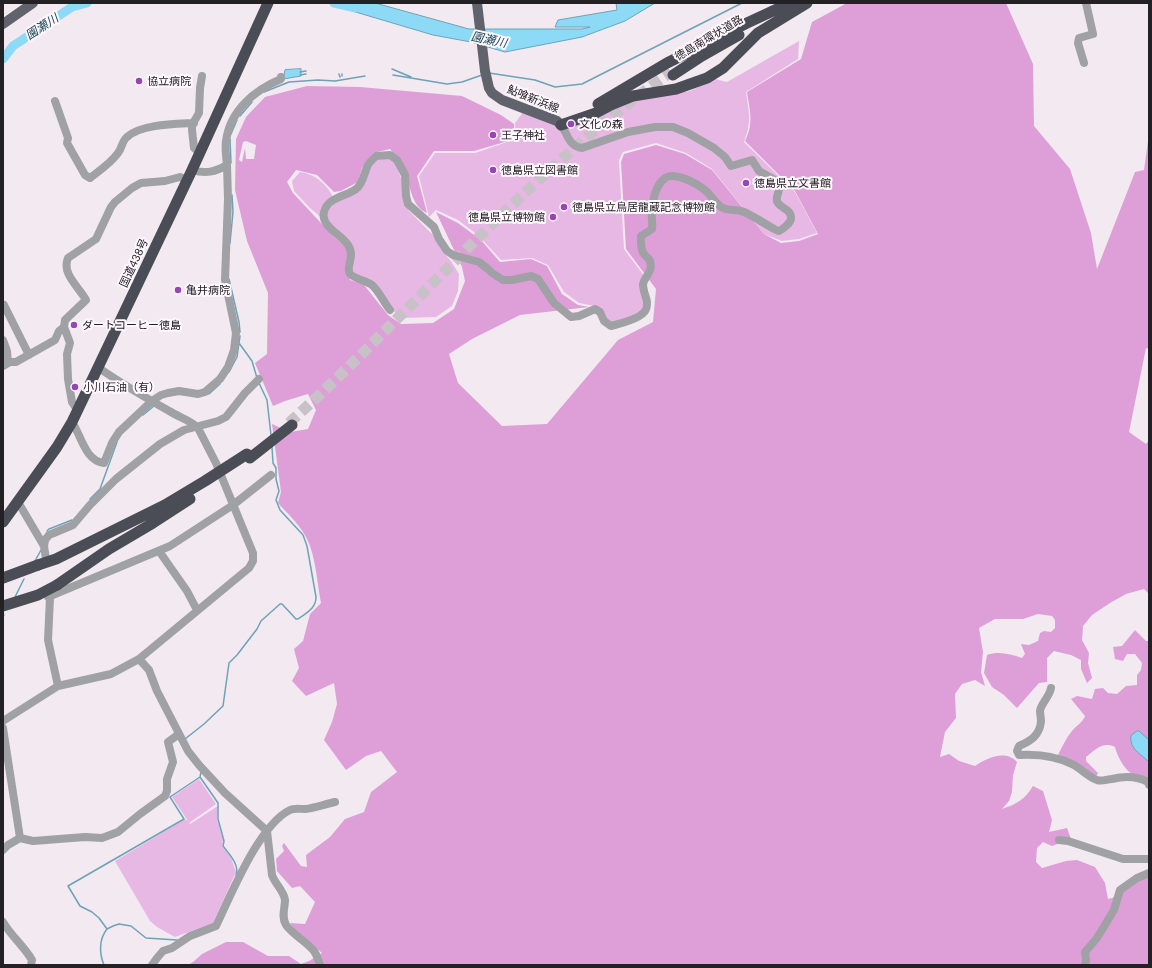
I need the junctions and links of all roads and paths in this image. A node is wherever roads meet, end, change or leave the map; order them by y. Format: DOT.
graph roads {
  1 [pos="33,3"];
  2 [pos="268,3"];
  3 [pos="477,3"];
  4 [pos="790,3"];
  5 [pos="802,3"];
  6 [pos="807,3"];
  7 [pos="1086,3"];
  8 [pos="3,24"];
  9 [pos="1084,63"];
  10 [pos="202,76"];
  11 [pos="281,77"];
  12 [pos="55,101"];
  13 [pos="194,123"];
  14 [pos="559,123"];
  15 [pos="200,153"];
  16 [pos="227,165"];
  17 [pos="190,175"];
  18 [pos="4,304"];
  19 [pos="390,310"];
  20 [pos="64,327"];
  21 [pos="3,340"];
  22 [pos="29,354"];
  23 [pos="5,365"];
  24 [pos="99,368"];
  25 [pos="259,379"];
  26 [pos="152,401"];
  27 [pos="78,411"];
  28 [pos="72,422"];
  29 [pos="290,424"];
  30 [pos="196,426"];
  31 [pos="248,456"];
  32 [pos="271,476"];
  33 [pos="18,502"];
  34 [pos="233,505"];
  35 [pos="3,522"];
  36 [pos="44,546"];
  37 [pos="159,551"];
  38 [pos="43,560"];
  39 [pos="3,578"];
  40 [pos="46,595"];
  41 [pos="3,606"];
  42 [pos="197,610"];
  43 [pos="139,659"];
  44 [pos="58,686"];
  45 [pos="1051,688"];
  46 [pos="3,721"];
  47 [pos="3,728"];
  48 [pos="179,734"];
  49 [pos="1149,785"];
  50 [pos="335,802"];
  51 [pos="267,831"];
  52 [pos="20,838"];
  53 [pos="1058,840"];
  54 [pos="3,850"];
  55 [pos="1148,860"];
  56 [pos="1149,873"];
  57 [pos="3,922"];
  58 [pos="31,965"];
  59 [pos="152,965"];
  60 [pos="320,965"];
  61 [pos="1085,965"];
  1 -- 8 [label="main road"];
  2 -- 15 [label="highway, 国道438号"];
  3 -- 14 [label="main road, 鮎喰新浜線"];
  4 -- 5 [label="highway, 徳島南環状道路"];
  4 -- 14 [label="highway"];
  6 -- 14 [label="highway"];
  7 -- 9 [label="street"];
  10 -- 13 [label="street"];
  11 -- 16 [label="street"];
  12 -- 13 [label="street"];
  13 -- 15 [label="street"];
  14 -- 19 [label="street"];
  15 -- 17 [label="highway, 国道438号"];
  16 -- 17 [label="street"];
  16 -- 26 [label="street"];
  17 -- 20 [label="street"];
  17 -- 24 [label="highway, 国道438号"];
  18 -- 22 [label="street"];
  20 -- 22 [label="street"];
  20 -- 27 [label="street"];
  21 -- 23 [label="street"];
  22 -- 23 [label="street"];
  24 -- 26 [label="street"];
  24 -- 27 [label="highway, 国道438号"];
  25 -- 30 [label="street"];
  26 -- 28 [label="street"];
  26 -- 30 [label="street"];
  27 -- 28 [label="highway, 国道438号"];
  28 -- 33 [label="highway, 国道438号"];
  29 -- 31 [label="highway"];
  30 -- 34 [label="street"];
  30 -- 36 [label="street"];
  31 -- 38 [label="highway, bridge"];
  31 -- 40 [label="highway, bridge"];
  32 -- 34 [label="street"];
  33 -- 35 [label="highway, 国道438号"];
  33 -- 36 [label="street"];
  34 -- 37 [label="street"];
  34 -- 42 [label="street"];
  36 -- 38 [label="street"];
  37 -- 40 [label="street"];
  37 -- 42 [label="street"];
  38 -- 39 [label="highway"];
  40 -- 41 [label="highway"];
  40 -- 44 [label="street"];
  42 -- 43 [label="street"];
  43 -- 44 [label="street"];
  43 -- 48 [label="street"];
  44 -- 46 [label="street"];
  45 -- 49 [label="street"];
  47 -- 52 [label="street"];
  48 -- 51 [label="street"];
  48 -- 52 [label="street"];
  50 -- 51 [label="street"];
  51 -- 59 [label="street"];
  51 -- 60 [label="street"];
  52 -- 54 [label="street"];
  53 -- 55 [label="street"];
  56 -- 61 [label="street"];
  57 -- 58 [label="street"];
}
